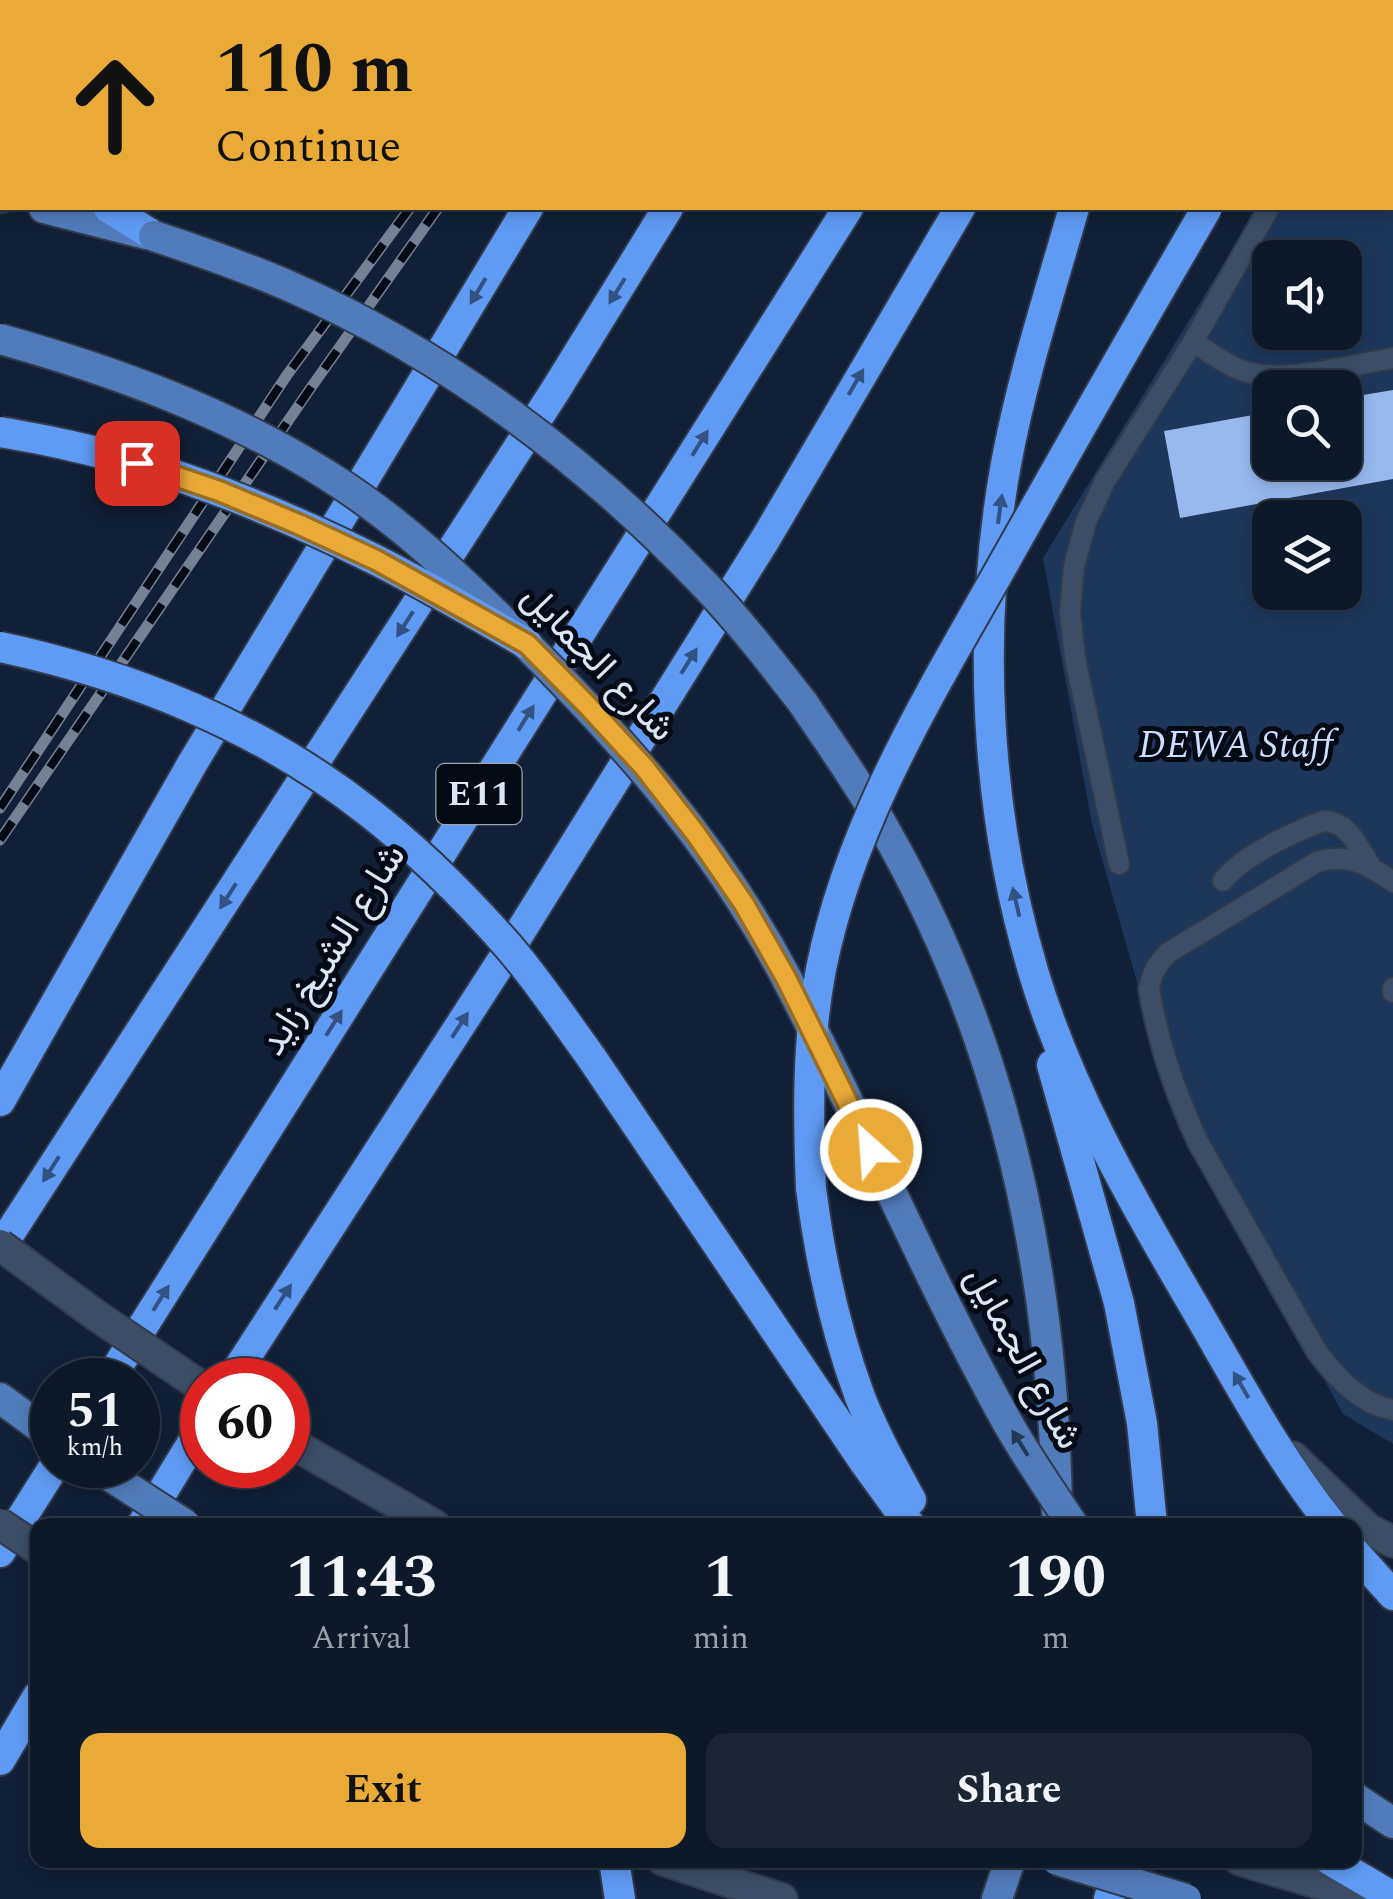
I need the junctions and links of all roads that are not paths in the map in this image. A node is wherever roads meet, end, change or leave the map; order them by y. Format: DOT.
graph roads {
  1 [pos="52,210"];
  2 [pos="112,210"];
  3 [pos="527,210"];
  4 [pos="667,210"];
  5 [pos="847,210"];
  6 [pos="959,210"];
  7 [pos="1073,210"];
  8 [pos="1205,210"];
  9 [pos="1268,210"];
  10 [pos="154,236"];
  11 [pos="0,339"];
  12 [pos="1193,342"];
  13 [pos="1393,358"];
  14 [pos="0,432"];
  15 [pos="527,644"];
  16 [pos="0,647"];
  17 [pos="1119,864"];
  18 [pos="1370,866"];
  19 [pos="1223,881"];
  20 [pos="1393,882"];
  21 [pos="1034,974"];
  22 [pos="0,1101"];
  23 [pos="0,1246"];
  24 [pos="123,1358"];
  25 [pos="245,1358"];
  26 [pos="180,1372"];
  27 [pos="0,1398"];
  28 [pos="1393,1410"];
  29 [pos="30,1420"];
  30 [pos="1270,1435"];
  31 [pos="310,1454"];
  32 [pos="180,1463"];
  33 [pos="40,1488"];
  34 [pos="129,1488"];
  35 [pos="146,1518"];
  36 [pos="175,1518"];
  37 [pos="422,1518"];
  38 [pos="905,1518"];
  39 [pos="920,1518"];
  40 [pos="1057,1518"];
  41 [pos="1069,1518"];
  42 [pos="1151,1518"];
  43 [pos="1327,1518"];
  44 [pos="1356,1518"];
  45 [pos="1362,1523"];
  46 [pos="0,1524"];
  47 [pos="1393,1542"];
  48 [pos="30,1544"];
  49 [pos="0,1552"];
  50 [pos="1362,1561"];
  51 [pos="1393,1595"];
  52 [pos="30,1709"];
  53 [pos="0,1760"];
  54 [pos="1362,1803"];
  55 [pos="1393,1823"];
  56 [pos="615,1868"];
  57 [pos="687,1868"];
  58 [pos="1008,1868"];
  59 [pos="1083,1868"];
  60 [pos="1118,1868"];
  61 [pos="1267,1868"];
  62 [pos="1344,1868"];
  63 [pos="1393,1897"];
  64 [pos="620,1899"];
  65 [pos="782,1899"];
  66 [pos="998,1899"];
  67 [pos="1109,1899"];
  68 [pos="1186,1899"];
  69 [pos="1371,1899"];
  1 -- 10 [label="main road"];
  2 -- 10 [label="highway"];
  3 -- 22 [label="highway, one-way"];
  4 -- 23 [label="highway, one-way"];
  24 -- 5 [label="highway, شارع الشيخ زايد / E11, one-way"];
  25 -- 6 [label="highway, one-way"];
  21 -- 7 [label="highway, one-way"];
  8 -- 39 [label="highway, bridge"];
  9 -- 12 [label="lane"];
  10 -- 40 [label="main road, bridge"];
  11 -- 15 [label="main road, شارع الجمايل, bridge"];
  12 -- 13 [label="lane"];
  12 -- 17 [label="lane"];
  14 -- 15 [label="highway, bridge"];
  41 -- 15 [label="main road, شارع الجمايل, one-way, bridge"];
  16 -- 38 [label="highway, bridge"];
  18 -- 19 [label="lane"];
  18 -- 20 [label="lane"];
  18 -- 28 [label="lane"];
  30 -- 21 [label="highway, one-way"];
  21 -- 42 [label="highway"];
  23 -- 26 [label="street, bridge"];
  27 -- 29 [label="main road"];
  30 -- 43 [label="highway"];
  30 -- 44 [label="street"];
  31 -- 37 [label="street"];
  32 -- 35 [label="highway"];
  33 -- 49 [label="highway"];
  34 -- 36 [label="main road, bridge"];
  45 -- 47 [label="street"];
  46 -- 48 [label="street, bridge"];
  50 -- 51 [label="highway"];
  52 -- 53 [label="highway"];
  54 -- 55 [label="main road"];
  56 -- 64 [label="highway"];
  57 -- 65 [label="street"];
  58 -- 66 [label="main road"];
  59 -- 68 [label="main road, bridge"];
  60 -- 67 [label="highway"];
  61 -- 69 [label="street"];
  62 -- 63 [label="highway"];
}
